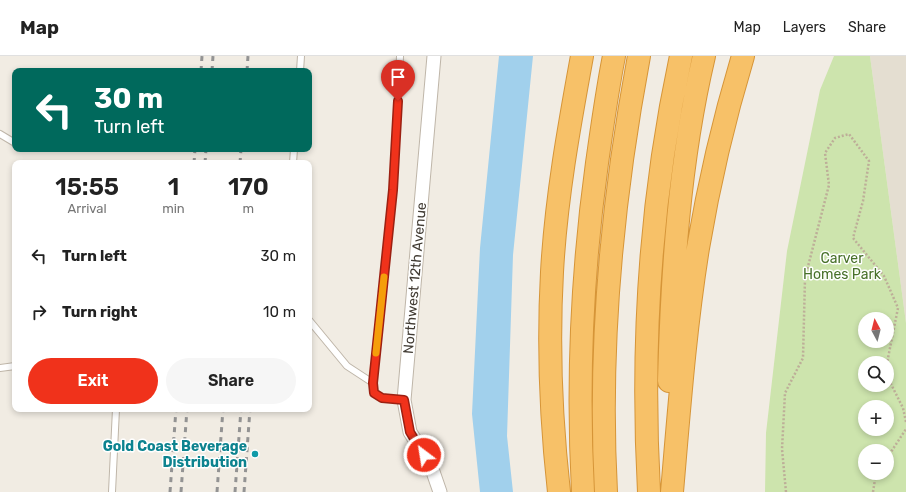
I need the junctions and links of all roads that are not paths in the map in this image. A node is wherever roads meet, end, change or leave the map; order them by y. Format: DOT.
graph roads {
  1 [pos="301,56"];
  2 [pos="400,56"];
  3 [pos="434,56"];
  4 [pos="574,56"];
  5 [pos="582,56"];
  6 [pos="614,56"];
  7 [pos="639,56"];
  8 [pos="681,56"];
  9 [pos="704,56"];
  10 [pos="743,56"];
  11 [pos="300,68"];
  12 [pos="0,134"];
  13 [pos="12,141"];
  14 [pos="568,142"];
  15 [pos="312,324"];
  16 [pos="12,366"];
  17 [pos="0,368"];
  18 [pos="373,383"];
  19 [pos="404,400"];
  20 [pos="116,412"];
  21 [pos="112,492"];
  22 [pos="440,492"];
  23 [pos="559,492"];
  24 [pos="583,492"];
  25 [pos="606,492"];
  26 [pos="649,492"];
  27 [pos="672,492"];
  1 -- 11 [label="lane"];
  2 -- 18 [label="lane"];
  3 -- 19 [label="street, Northwest 12th Avenue"];
  4 -- 14 [label="highway"];
  5 -- 14 [label="highway"];
  6 -- 24 [label="highway"];
  7 -- 25 [label="highway"];
  8 -- 26 [label="highway"];
  9 -- 27 [label="highway"];
  10 -- 27 [label="highway"];
  12 -- 13 [label="lane"];
  14 -- 23 [label="highway"];
  15 -- 18 [label="lane"];
  16 -- 17 [label="lane"];
  18 -- 19 [label="lane"];
  19 -- 22 [label="street, Northwest 12th Avenue"];
  20 -- 21 [label="lane"];
}
